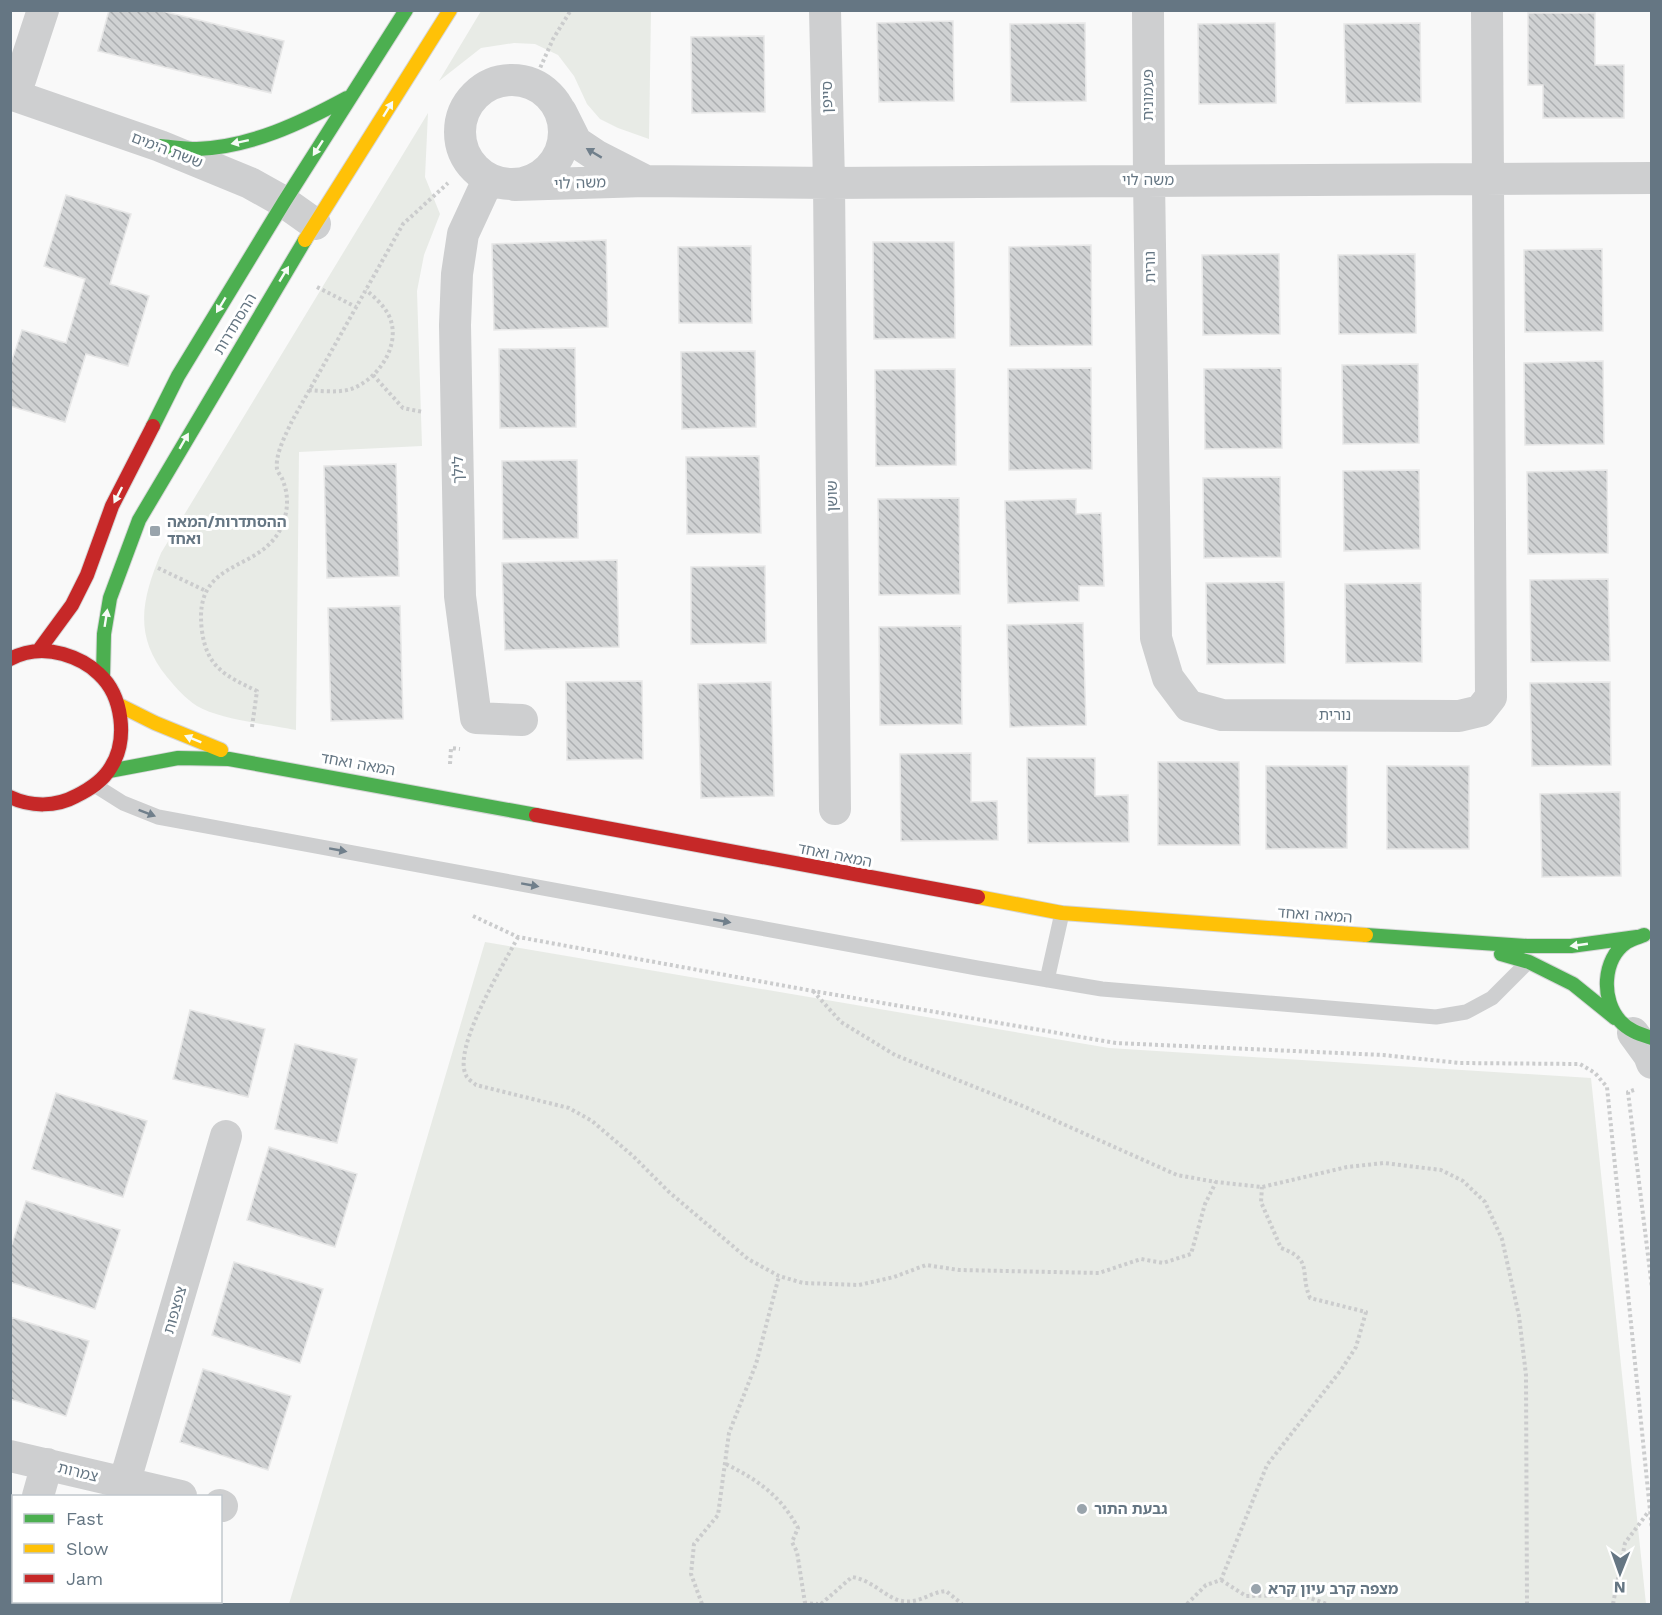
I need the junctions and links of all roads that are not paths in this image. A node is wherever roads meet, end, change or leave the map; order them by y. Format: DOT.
graph roads {
  1 [pos="44,10"];
  2 [pos="406,10"];
  3 [pos="450,10"];
  4 [pos="825,10"];
  5 [pos="1148,10"];
  6 [pos="1487,10"];
  7 [pos="13,94"];
  8 [pos="352,95"];
  9 [pos="560,110"];
  10 [pos="160,146"];
  11 [pos="491,176"];
  12 [pos="1652,178"];
  13 [pos="1149,180"];
  14 [pos="1488,180"];
  15 [pos="645,181"];
  16 [pos="829,183"];
  17 [pos="284,202"];
  18 [pos="315,225"];
  19 [pos="39,650"];
  20 [pos="10,658"];
  21 [pos="103,677"];
  22 [pos="119,705"];
  23 [pos="522,720"];
  24 [pos="248,761"];
  25 [pos="109,771"];
  26 [pos="96,786"];
  27 [pos="10,797"];
  28 [pos="835,809"];
  29 [pos="1062,913"];
  30 [pos="1652,934"];
  31 [pos="1637,937"];
  32 [pos="1422,939"];
  33 [pos="1529,962"];
  34 [pos="1047,980"];
  35 [pos="1633,1030"];
  36 [pos="1652,1062"];
  37 [pos="226,1136"];
  38 [pos="10,1456"];
  39 [pos="47,1464"];
  40 [pos="124,1484"];
  41 [pos="39,1495"];
  42 [pos="172,1495"];
  1 -- 7 [label="street"];
  2 -- 8 [label="street, ההסתדרות"];
  18 -- 3 [label="street, ההסתדרות, one-way"];
  4 -- 16 [label="street, סייפן"];
  5 -- 13 [label="street, פעמונית"];
  6 -- 14 [label="street"];
  7 -- 10 [label="street, ששת הימים"];
  8 -- 10 [label="street, one-way"];
  8 -- 17 [label="street, ההסתדרות, one-way"];
  9 -- 11 [label="street"];
  9 -- 11 [label="street, משה לוי"];
  15 -- 9 [label="street, משה לוי, one-way"];
  10 -- 17 [label="street, ששת הימים"];
  11 -- 15 [label="street, משה לוי"];
  11 -- 23 [label="street, לילך"];
  12 -- 14 [label="street, משה לוי"];
  13 -- 14 [label="street, משה לוי"];
  13 -- 14 [label="street, נורית"];
  13 -- 16 [label="street, משה לוי"];
  15 -- 16 [label="street, משה לוי"];
  16 -- 28 [label="street, שושן"];
  17 -- 18 [label="street, ששת הימים"];
  17 -- 19 [label="street, ההסתדרות, one-way"];
  21 -- 18 [label="street, ההסתדרות, one-way"];
  19 -- 20 [label="street"];
  19 -- 21 [label="street"];
  21 -- 22 [label="street"];
  24 -- 22 [label="street, המאה ואחד, one-way"];
  22 -- 25 [label="street"];
  24 -- 25 [label="street, המאה ואחד"];
  24 -- 29 [label="street, המאה ואחד"];
  25 -- 26 [label="street"];
  26 -- 27 [label="street"];
  26 -- 34 [label="lane, one-way"];
  29 -- 32 [label="street, המאה ואחד"];
  29 -- 34 [label="lane"];
  30 -- 31 [label="street, המאה ואחד"];
  31 -- 32 [label="street, המאה ואחד, one-way"];
  31 -- 35 [label="street"];
  32 -- 33 [label="street, המאה ואחד"];
  33 -- 34 [label="lane"];
  33 -- 35 [label="street, המאה ואחד"];
  35 -- 36 [label="street"];
  37 -- 40 [label="street, צפצפות"];
  38 -- 39 [label="street, צמרות"];
  39 -- 40 [label="street, צמרות"];
  39 -- 41 [label="street"];
  40 -- 42 [label="street, צמרות"];
}
